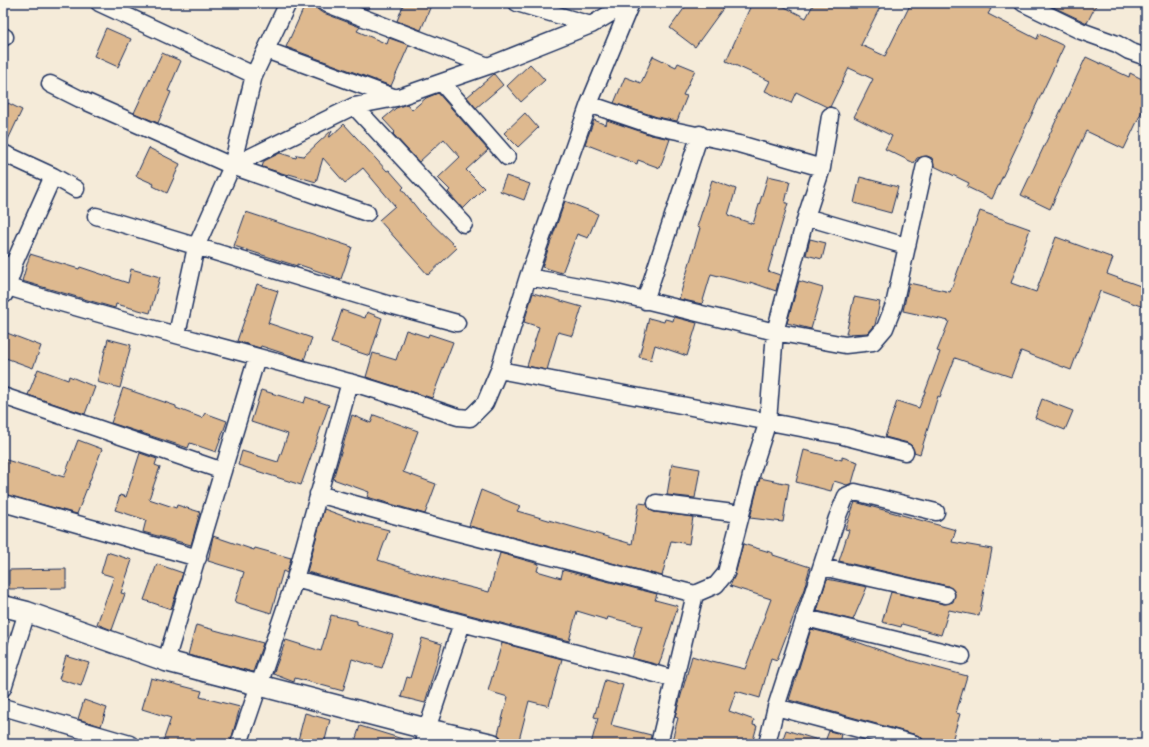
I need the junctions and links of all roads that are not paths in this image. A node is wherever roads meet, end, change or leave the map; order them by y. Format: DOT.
graph roads {
  1 [pos="99,3"];
  2 [pos="288,3"];
  3 [pos="325,3"];
  4 [pos="517,3"];
  5 [pos="630,3"];
  6 [pos="1023,3"];
  7 [pos="591,25"];
  8 [pos="266,50"];
  9 [pos="1146,57"];
  10 [pos="488,66"];
  11 [pos="254,75"];
  12 [pos="442,83"];
  13 [pos="50,84"];
  14 [pos="396,98"];
  15 [pos="589,104"];
  16 [pos="354,106"];
  17 [pos="830,116"];
  18 [pos="700,134"];
  19 [pos="3,153"];
  20 [pos="507,157"];
  21 [pos="925,165"];
  22 [pos="232,166"];
  23 [pos="822,168"];
  24 [pos="53,176"];
  25 [pos="76,189"];
  26 [pos="367,213"];
  27 [pos="96,216"];
  28 [pos="806,217"];
  29 [pos="464,224"];
  30 [pos="906,246"];
  31 [pos="196,247"];
  32 [pos="528,277"];
  33 [pos="6,279"];
  34 [pos="645,301"];
  35 [pos="457,323"];
  36 [pos="775,332"];
  37 [pos="177,334"];
  38 [pos="257,357"];
  39 [pos="499,370"];
  40 [pos="350,382"];
  41 [pos="3,396"];
  42 [pos="768,422"];
  43 [pos="905,452"];
  44 [pos="223,471"];
  45 [pos="318,494"];
  46 [pos="3,503"];
  47 [pos="656,503"];
  48 [pos="936,512"];
  49 [pos="741,514"];
  50 [pos="198,558"];
  51 [pos="822,567"];
  52 [pos="295,580"];
  53 [pos="695,594"];
  54 [pos="946,595"];
  55 [pos="3,606"];
  56 [pos="27,612"];
  57 [pos="806,618"];
  58 [pos="462,623"];
  59 [pos="962,656"];
  60 [pos="166,661"];
  61 [pos="675,679"];
  62 [pos="260,684"];
  63 [pos="3,688"];
  64 [pos="776,707"];
  65 [pos="3,708"];
  66 [pos="426,737"];
  67 [pos="875,738"];
  68 [pos="130,744"];
  69 [pos="239,744"];
  70 [pos="492,744"];
  71 [pos="659,744"];
  72 [pos="767,744"];
  73 [pos="915,744"];
  1 -- 11 [label="street"];
  2 -- 8 [label="street"];
  3 -- 10 [label="street"];
  4 -- 7 [label="street"];
  5 -- 7 [label="street"];
  5 -- 15 [label="street"];
  6 -- 9 [label="street"];
  7 -- 10 [label="street"];
  8 -- 11 [label="street"];
  8 -- 14 [label="street"];
  10 -- 12 [label="street"];
  11 -- 22 [label="street"];
  12 -- 14 [label="street"];
  12 -- 20 [label="street"];
  13 -- 22 [label="street"];
  14 -- 16 [label="street"];
  15 -- 18 [label="street"];
  15 -- 32 [label="street"];
  16 -- 22 [label="street"];
  16 -- 29 [label="street"];
  17 -- 23 [label="street"];
  18 -- 23 [label="street"];
  18 -- 34 [label="street"];
  19 -- 24 [label="street"];
  21 -- 30 [label="street"];
  22 -- 26 [label="street"];
  22 -- 31 [label="street"];
  23 -- 28 [label="street"];
  24 -- 25 [label="street"];
  24 -- 33 [label="street"];
  27 -- 31 [label="street"];
  28 -- 30 [label="street"];
  28 -- 36 [label="street"];
  30 -- 36 [label="street"];
  31 -- 35 [label="street"];
  31 -- 37 [label="street"];
  32 -- 34 [label="street"];
  32 -- 39 [label="street"];
  33 -- 37 [label="street"];
  34 -- 36 [label="street"];
  36 -- 42 [label="street"];
  37 -- 38 [label="street"];
  38 -- 40 [label="street"];
  38 -- 44 [label="street"];
  39 -- 40 [label="street"];
  39 -- 42 [label="street"];
  40 -- 45 [label="street"];
  41 -- 44 [label="street"];
  42 -- 43 [label="street"];
  42 -- 49 [label="street"];
  44 -- 50 [label="street"];
  45 -- 52 [label="street"];
  45 -- 53 [label="street"];
  46 -- 50 [label="street"];
  47 -- 49 [label="street"];
  48 -- 51 [label="street"];
  49 -- 53 [label="street"];
  50 -- 60 [label="street"];
  51 -- 54 [label="street"];
  51 -- 57 [label="street"];
  52 -- 58 [label="street"];
  52 -- 62 [label="street"];
  53 -- 61 [label="street"];
  55 -- 56 [label="street"];
  56 -- 60 [label="street"];
  56 -- 63 [label="street"];
  57 -- 59 [label="street"];
  57 -- 64 [label="street"];
  58 -- 61 [label="street"];
  58 -- 66 [label="street"];
  60 -- 62 [label="street"];
  61 -- 71 [label="street"];
  62 -- 66 [label="street"];
  62 -- 69 [label="street"];
  64 -- 67 [label="street"];
  64 -- 72 [label="street"];
  65 -- 68 [label="street"];
  66 -- 70 [label="street"];
  67 -- 73 [label="street"];
}
